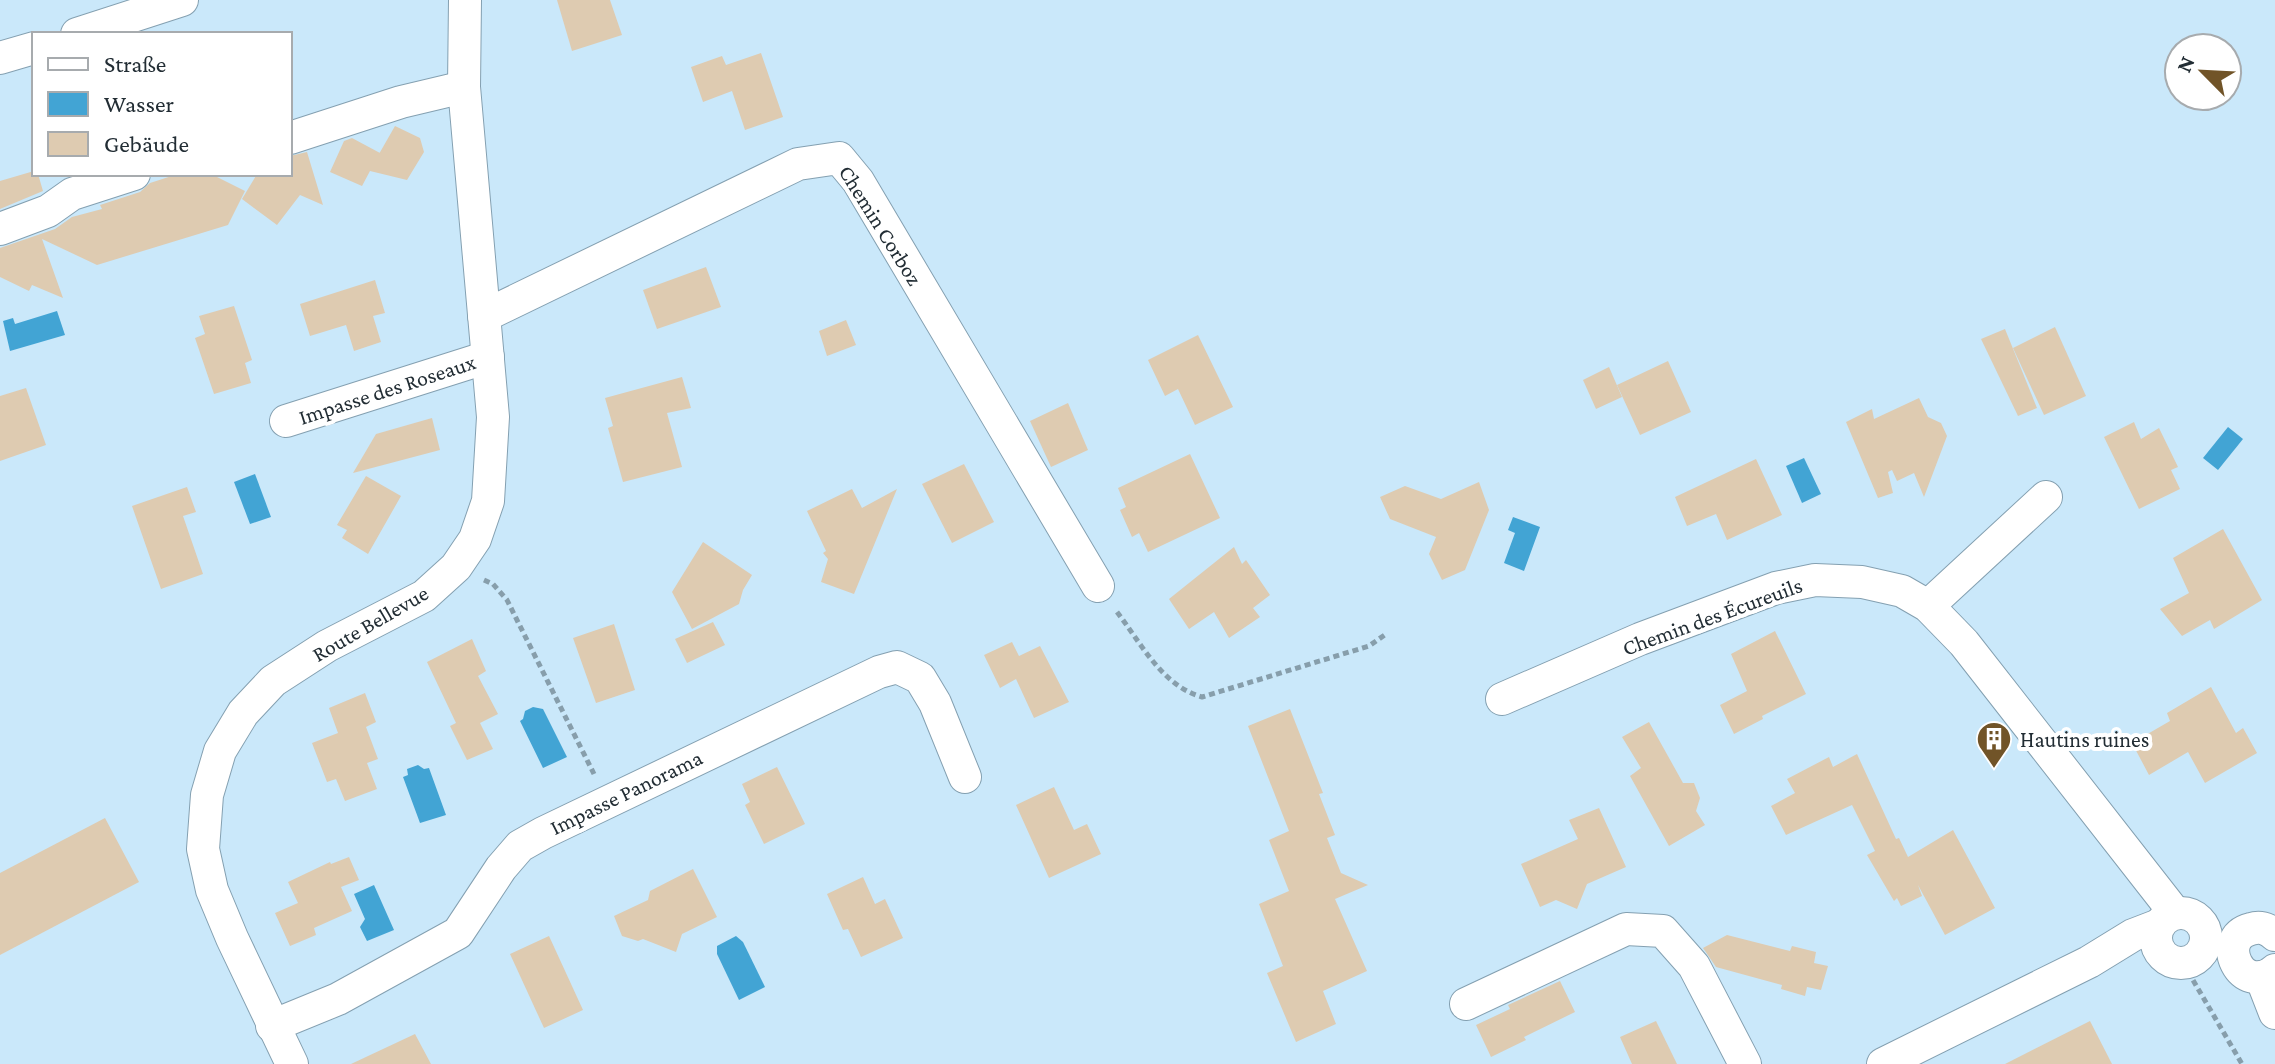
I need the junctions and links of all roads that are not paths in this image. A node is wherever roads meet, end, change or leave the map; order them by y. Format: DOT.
graph roads {
  1 [pos="182,0"];
  2 [pos="465,0"];
  3 [pos="83,32"];
  4 [pos="32,49"];
  5 [pos="0,58"];
  6 [pos="464,87"];
  7 [pos="292,137"];
  8 [pos="128,176"];
  9 [pos="0,229"];
  10 [pos="484,316"];
  11 [pos="488,357"];
  12 [pos="286,421"];
  13 [pos="2046,497"];
  14 [pos="1098,586"];
  15 [pos="1928,606"];
  16 [pos="1502,699"];
  17 [pos="965,777"];
  18 [pos="2242,933"];
  19 [pos="2275,934"];
  20 [pos="2179,940"];
  21 [pos="2259,973"];
  22 [pos="1466,1004"];
  23 [pos="2275,1013"];
  24 [pos="272,1026"];
  25 [pos="292,1064"];
  26 [pos="1745,1064"];
  27 [pos="1883,1064"];
  1 -- 3 [label="street"];
  2 -- 6 [label="street, Route Bellevue"];
  4 -- 5 [label="street"];
  6 -- 7 [label="street"];
  6 -- 10 [label="street, Route Bellevue"];
  8 -- 9 [label="street"];
  10 -- 11 [label="street, Route Bellevue"];
  10 -- 14 [label="street, Chemin Corboz"];
  11 -- 12 [label="street, Impasse des Roseaux"];
  11 -- 24 [label="street, Route Bellevue"];
  13 -- 15 [label="street"];
  15 -- 16 [label="street, Chemin des Écureuils"];
  15 -- 20 [label="street, Chemin des Écureuils"];
  17 -- 24 [label="street, Impasse Panorama"];
  18 -- 19 [label="street"];
  18 -- 20 [label="street"];
  18 -- 21 [label="street"];
  20 -- 21 [label="street"];
  20 -- 27 [label="street"];
  21 -- 23 [label="street"];
  22 -- 26 [label="street"];
  24 -- 25 [label="street, Route Bellevue"];
}
